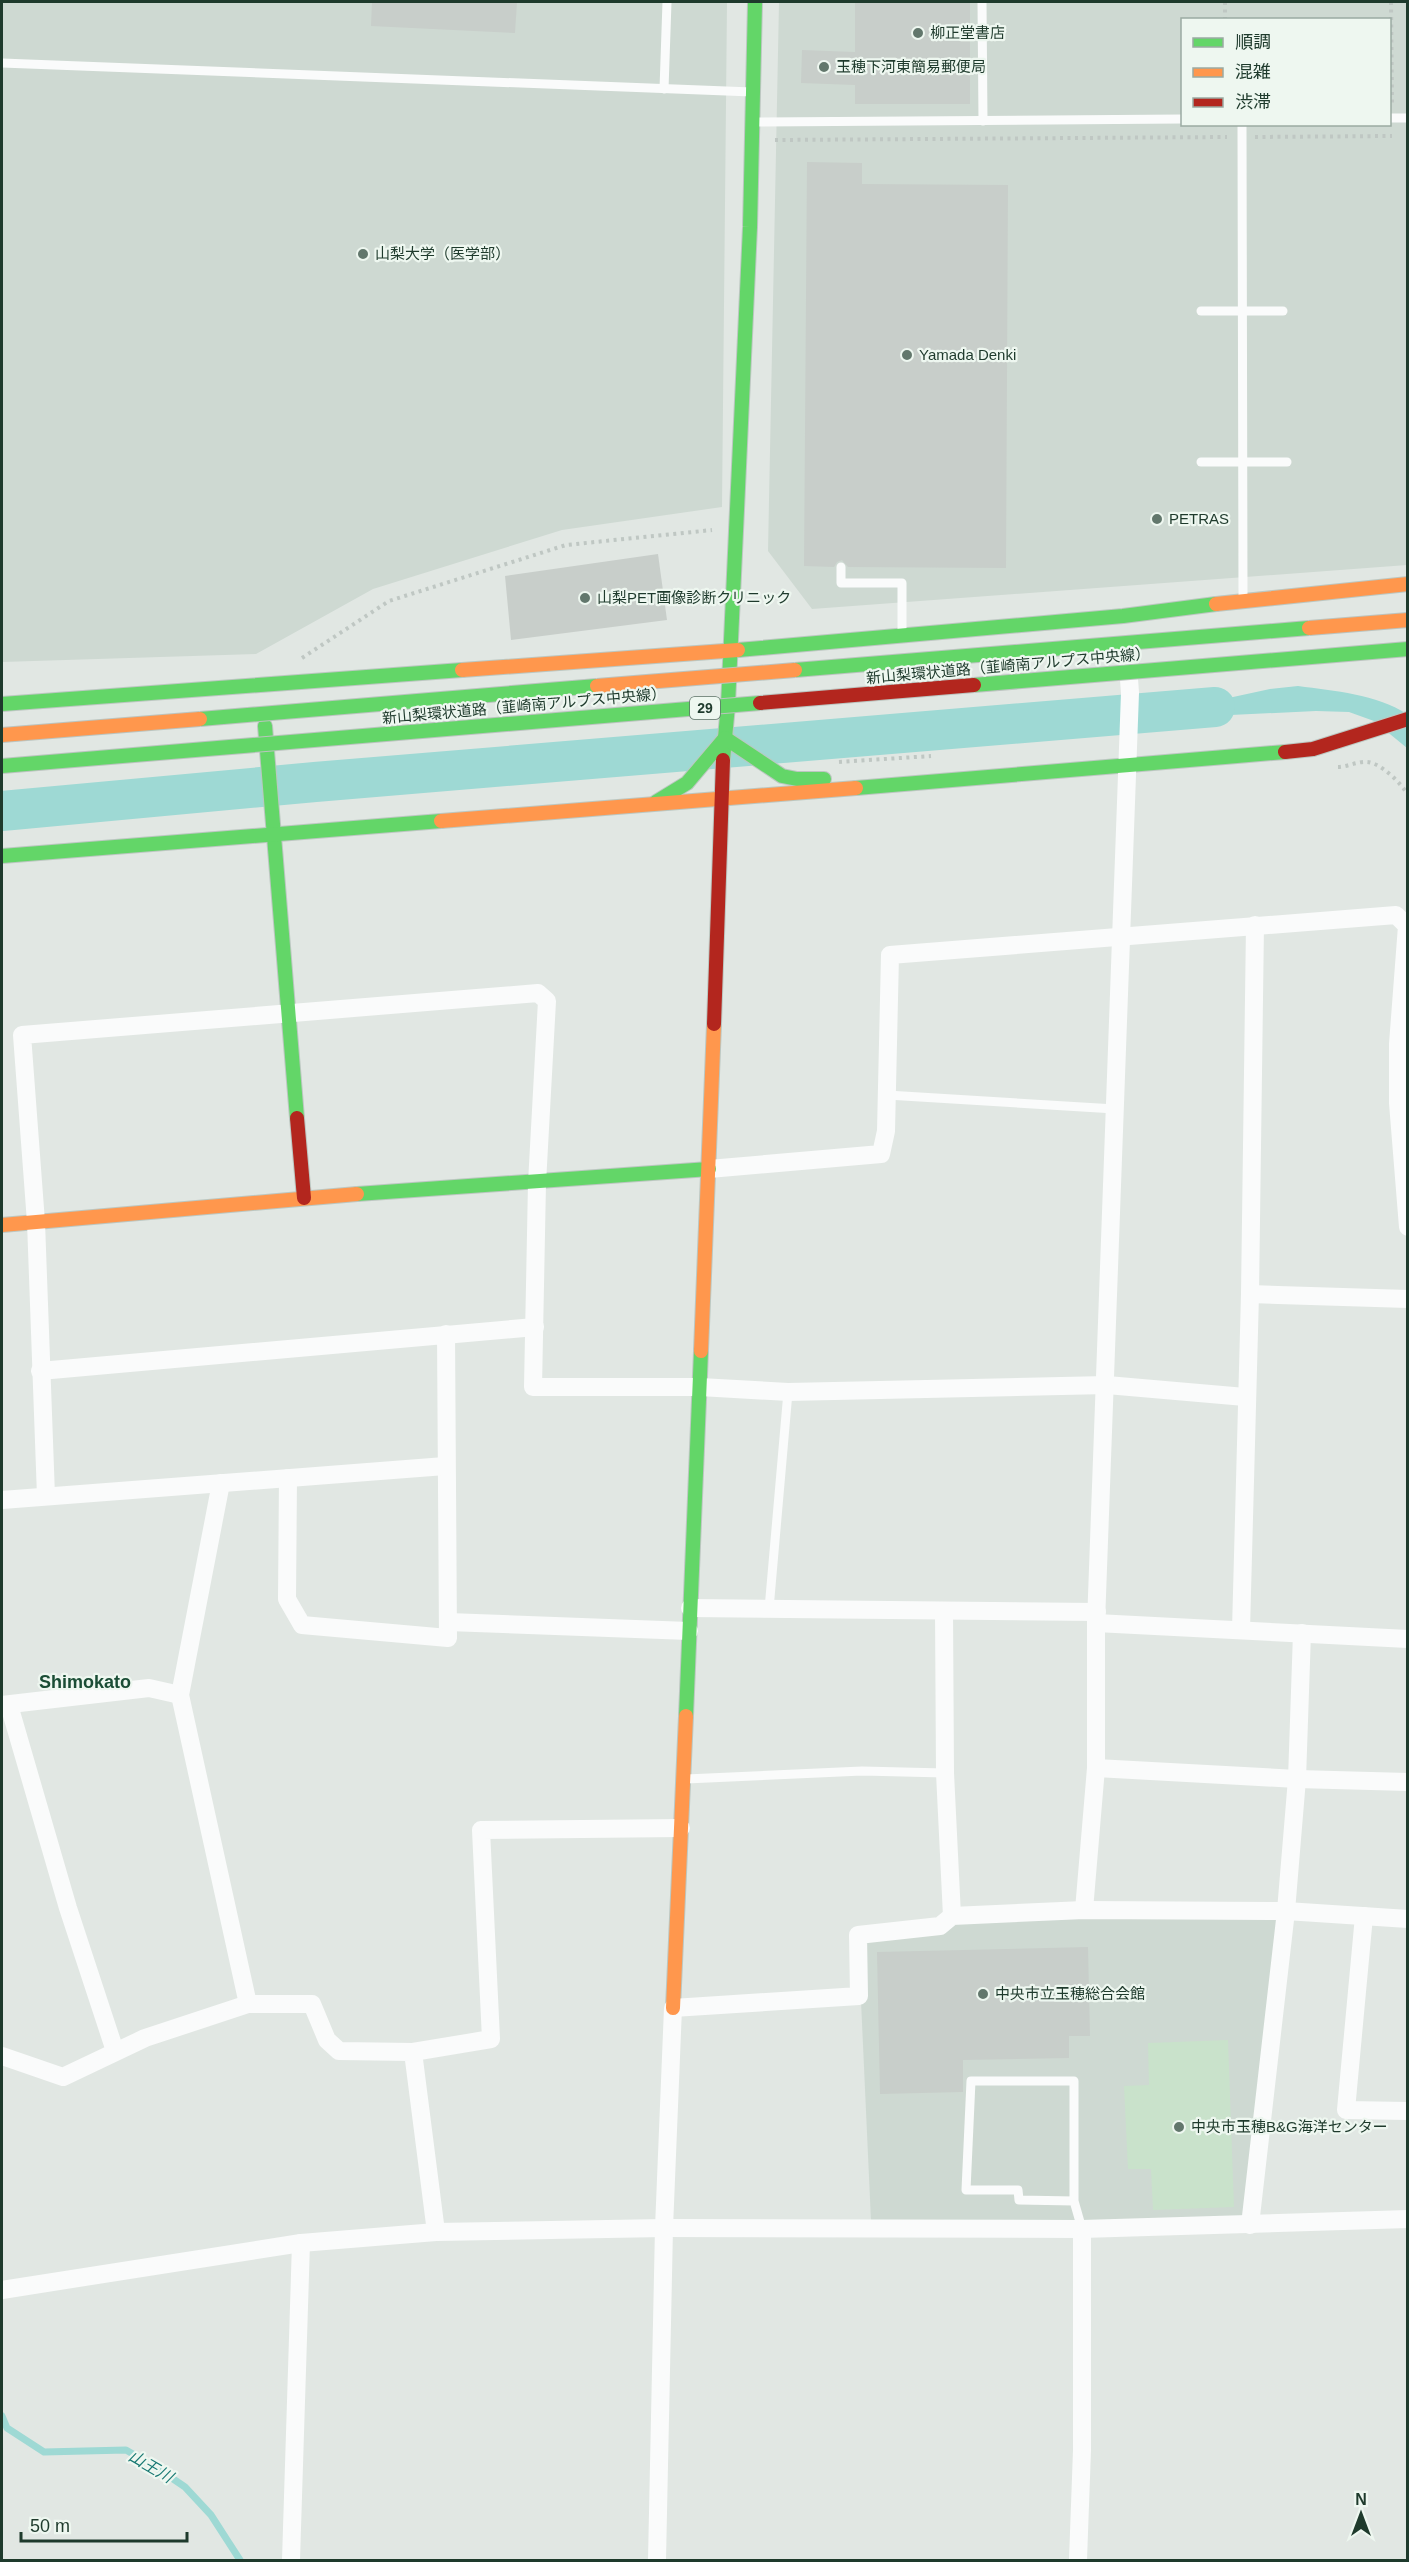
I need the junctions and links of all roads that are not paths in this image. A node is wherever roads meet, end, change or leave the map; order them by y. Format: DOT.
graph roads {
  1 [pos="666,2"];
  2 [pos="755,2"];
  3 [pos="982,2"];
  4 [pos="2,63"];
  5 [pos="664,88"];
  6 [pos="752,92"];
  7 [pos="1391,118"];
  8 [pos="1407,118"];
  9 [pos="1181,119"];
  10 [pos="983,120"];
  11 [pos="752,122"];
  12 [pos="1242,126"];
  13 [pos="1201,311"];
  14 [pos="1243,311"];
  15 [pos="1283,311"];
  16 [pos="1201,462"];
  17 [pos="1244,462"];
  18 [pos="1287,462"];
  19 [pos="842,567"];
  20 [pos="1407,584"];
  21 [pos="1243,600"];
  22 [pos="1123,616"];
  23 [pos="1407,620"];
  24 [pos="902,636"];
  25 [pos="801,645"];
  26 [pos="1407,649"];
  27 [pos="729,651"];
  28 [pos="600,659"];
  29 [pos="262,685"];
  30 [pos="2,704"];
  31 [pos="1407,719"];
  32 [pos="726,726"];
  33 [pos="2,735"];
  34 [pos="2,765"];
  35 [pos="1127,766"];
  36 [pos="919,784"];
  37 [pos="722,800"];
  38 [pos="651,805"];
  39 [pos="275,834"];
  40 [pos="2,856"];
  41 [pos="1255,925"];
  42 [pos="1121,936"];
  43 [pos="289,1015"];
  44 [pos="887,1095"];
  45 [pos="1115,1109"];
  46 [pos="709,1169"];
  47 [pos="537,1183"];
  48 [pos="304,1198"];
  49 [pos="36,1222"];
  50 [pos="2,1225"];
  51 [pos="1407,1227"];
  52 [pos="1250,1294"];
  53 [pos="1407,1299"];
  54 [pos="535,1327"];
  55 [pos="446,1334"];
  56 [pos="40,1371"];
  57 [pos="1107,1385"];
  58 [pos="700,1387"];
  59 [pos="788,1392"];
  60 [pos="1245,1397"];
  61 [pos="446,1466"];
  62 [pos="288,1478"];
  63 [pos="221,1483"];
  64 [pos="46,1496"];
  65 [pos="2,1500"];
  66 [pos="690,1608"];
  67 [pos="769,1609"];
  68 [pos="944,1611"];
  69 [pos="1097,1618"];
  70 [pos="448,1622"];
  71 [pos="689,1630"];
  72 [pos="1241,1630"];
  73 [pos="1302,1634"];
  74 [pos="1407,1639"];
  75 [pos="180,1695"];
  76 [pos="5,1705"];
  77 [pos="1096,1768"];
  78 [pos="945,1773"];
  79 [pos="683,1779"];
  80 [pos="1297,1779"];
  81 [pos="1407,1782"];
  82 [pos="681,1828"];
  83 [pos="1084,1910"];
  84 [pos="1286,1911"];
  85 [pos="952,1916"];
  86 [pos="1364,1916"];
  87 [pos="1407,1919"];
  88 [pos="248,2004"];
  89 [pos="673,2008"];
  90 [pos="115,2051"];
  91 [pos="413,2052"];
  92 [pos="2,2056"];
  93 [pos="1407,2111"];
  94 [pos="1074,2201"];
  95 [pos="1407,2218"];
  96 [pos="1250,2225"];
  97 [pos="664,2228"];
  98 [pos="1082,2229"];
  99 [pos="436,2232"];
  100 [pos="301,2243"];
  101 [pos="2,2290"];
  102 [pos="291,2560"];
  103 [pos="657,2560"];
  104 [pos="1078,2560"];
  1 -- 5 [label="lane"];
  2 -- 6 [label="main road"];
  3 -- 10 [label="lane"];
  4 -- 5 [label="lane"];
  5 -- 6 [label="lane"];
  6 -- 11 [label="main road"];
  7 -- 8 [label="lane"];
  9 -- 10 [label="lane"];
  10 -- 11 [label="lane"];
  11 -- 27 [label="main road"];
  12 -- 14 [label="lane"];
  13 -- 14 [label="lane"];
  14 -- 15 [label="lane"];
  14 -- 17 [label="lane"];
  16 -- 17 [label="lane"];
  17 -- 18 [label="lane"];
  17 -- 21 [label="lane"];
  19 -- 24 [label="lane"];
  20 -- 21 [label="main road"];
  21 -- 22 [label="main road"];
  22 -- 24 [label="main road"];
  22 -- 35 [label="street"];
  23 -- 33 [label="main road, 新山梨環状道路（韮崎南アルプス中央線） / 29, bridge"];
  24 -- 25 [label="main road"];
  25 -- 27 [label="main road"];
  25 -- 32 [label="main road"];
  26 -- 34 [label="main road, 新山梨環状道路（韮崎南アルプス中央線） / 29, bridge"];
  27 -- 28 [label="main road"];
  27 -- 32 [label="main road"];
  28 -- 29 [label="main road"];
  28 -- 32 [label="main road"];
  29 -- 30 [label="main road"];
  29 -- 39 [label="main road"];
  31 -- 35 [label="main road"];
  32 -- 36 [label="main road"];
  32 -- 37 [label="main road"];
  32 -- 38 [label="main road"];
  35 -- 36 [label="main road"];
  35 -- 42 [label="street"];
  36 -- 37 [label="main road"];
  37 -- 38 [label="main road"];
  37 -- 46 [label="main road"];
  38 -- 39 [label="main road"];
  39 -- 40 [label="main road"];
  39 -- 43 [label="main road"];
  41 -- 42 [label="street"];
  41 -- 51 [label="street"];
  41 -- 52 [label="street"];
  42 -- 44 [label="street"];
  42 -- 45 [label="street"];
  43 -- 47 [label="street"];
  43 -- 48 [label="main road"];
  43 -- 49 [label="street"];
  44 -- 45 [label="lane"];
  44 -- 46 [label="street"];
  45 -- 57 [label="street"];
  46 -- 47 [label="main road"];
  46 -- 58 [label="main road"];
  47 -- 48 [label="main road"];
  47 -- 54 [label="street"];
  48 -- 49 [label="main road"];
  49 -- 50 [label="main road"];
  49 -- 56 [label="street"];
  52 -- 53 [label="street"];
  52 -- 60 [label="street"];
  54 -- 55 [label="street"];
  54 -- 58 [label="street"];
  55 -- 56 [label="street"];
  55 -- 61 [label="street"];
  56 -- 64 [label="street"];
  57 -- 59 [label="street"];
  57 -- 60 [label="street"];
  57 -- 69 [label="street"];
  58 -- 59 [label="street"];
  58 -- 66 [label="main road"];
  59 -- 67 [label="lane"];
  60 -- 72 [label="street"];
  61 -- 62 [label="street"];
  61 -- 70 [label="street"];
  62 -- 63 [label="street"];
  62 -- 70 [label="street"];
  63 -- 64 [label="street"];
  63 -- 75 [label="street"];
  64 -- 65 [label="street"];
  66 -- 67 [label="street"];
  66 -- 71 [label="main road"];
  67 -- 68 [label="street"];
  68 -- 69 [label="street"];
  68 -- 78 [label="street"];
  69 -- 72 [label="street"];
  69 -- 77 [label="street"];
  70 -- 71 [label="street"];
  71 -- 79 [label="main road"];
  72 -- 73 [label="street"];
  73 -- 74 [label="street"];
  73 -- 80 [label="street"];
  75 -- 76 [label="street"];
  75 -- 88 [label="street"];
  76 -- 90 [label="street"];
  77 -- 80 [label="street"];
  77 -- 83 [label="street"];
  78 -- 79 [label="lane"];
  78 -- 85 [label="street"];
  79 -- 82 [label="main road"];
  80 -- 81 [label="street"];
  80 -- 84 [label="street"];
  82 -- 89 [label="main road"];
  82 -- 91 [label="street"];
  83 -- 84 [label="street"];
  83 -- 85 [label="street"];
  84 -- 86 [label="street"];
  84 -- 96 [label="street"];
  85 -- 89 [label="street"];
  86 -- 87 [label="street"];
  86 -- 93 [label="street"];
  88 -- 90 [label="street"];
  88 -- 91 [label="street"];
  89 -- 97 [label="street"];
  90 -- 92 [label="street"];
  91 -- 99 [label="street"];
  94 -- 94 [label="lane"];
  94 -- 98 [label="lane"];
  95 -- 96 [label="street"];
  96 -- 98 [label="street"];
  97 -- 98 [label="street"];
  97 -- 99 [label="street"];
  97 -- 103 [label="street"];
  98 -- 104 [label="street"];
  99 -- 100 [label="street"];
  100 -- 101 [label="street"];
  100 -- 102 [label="street"];
}
